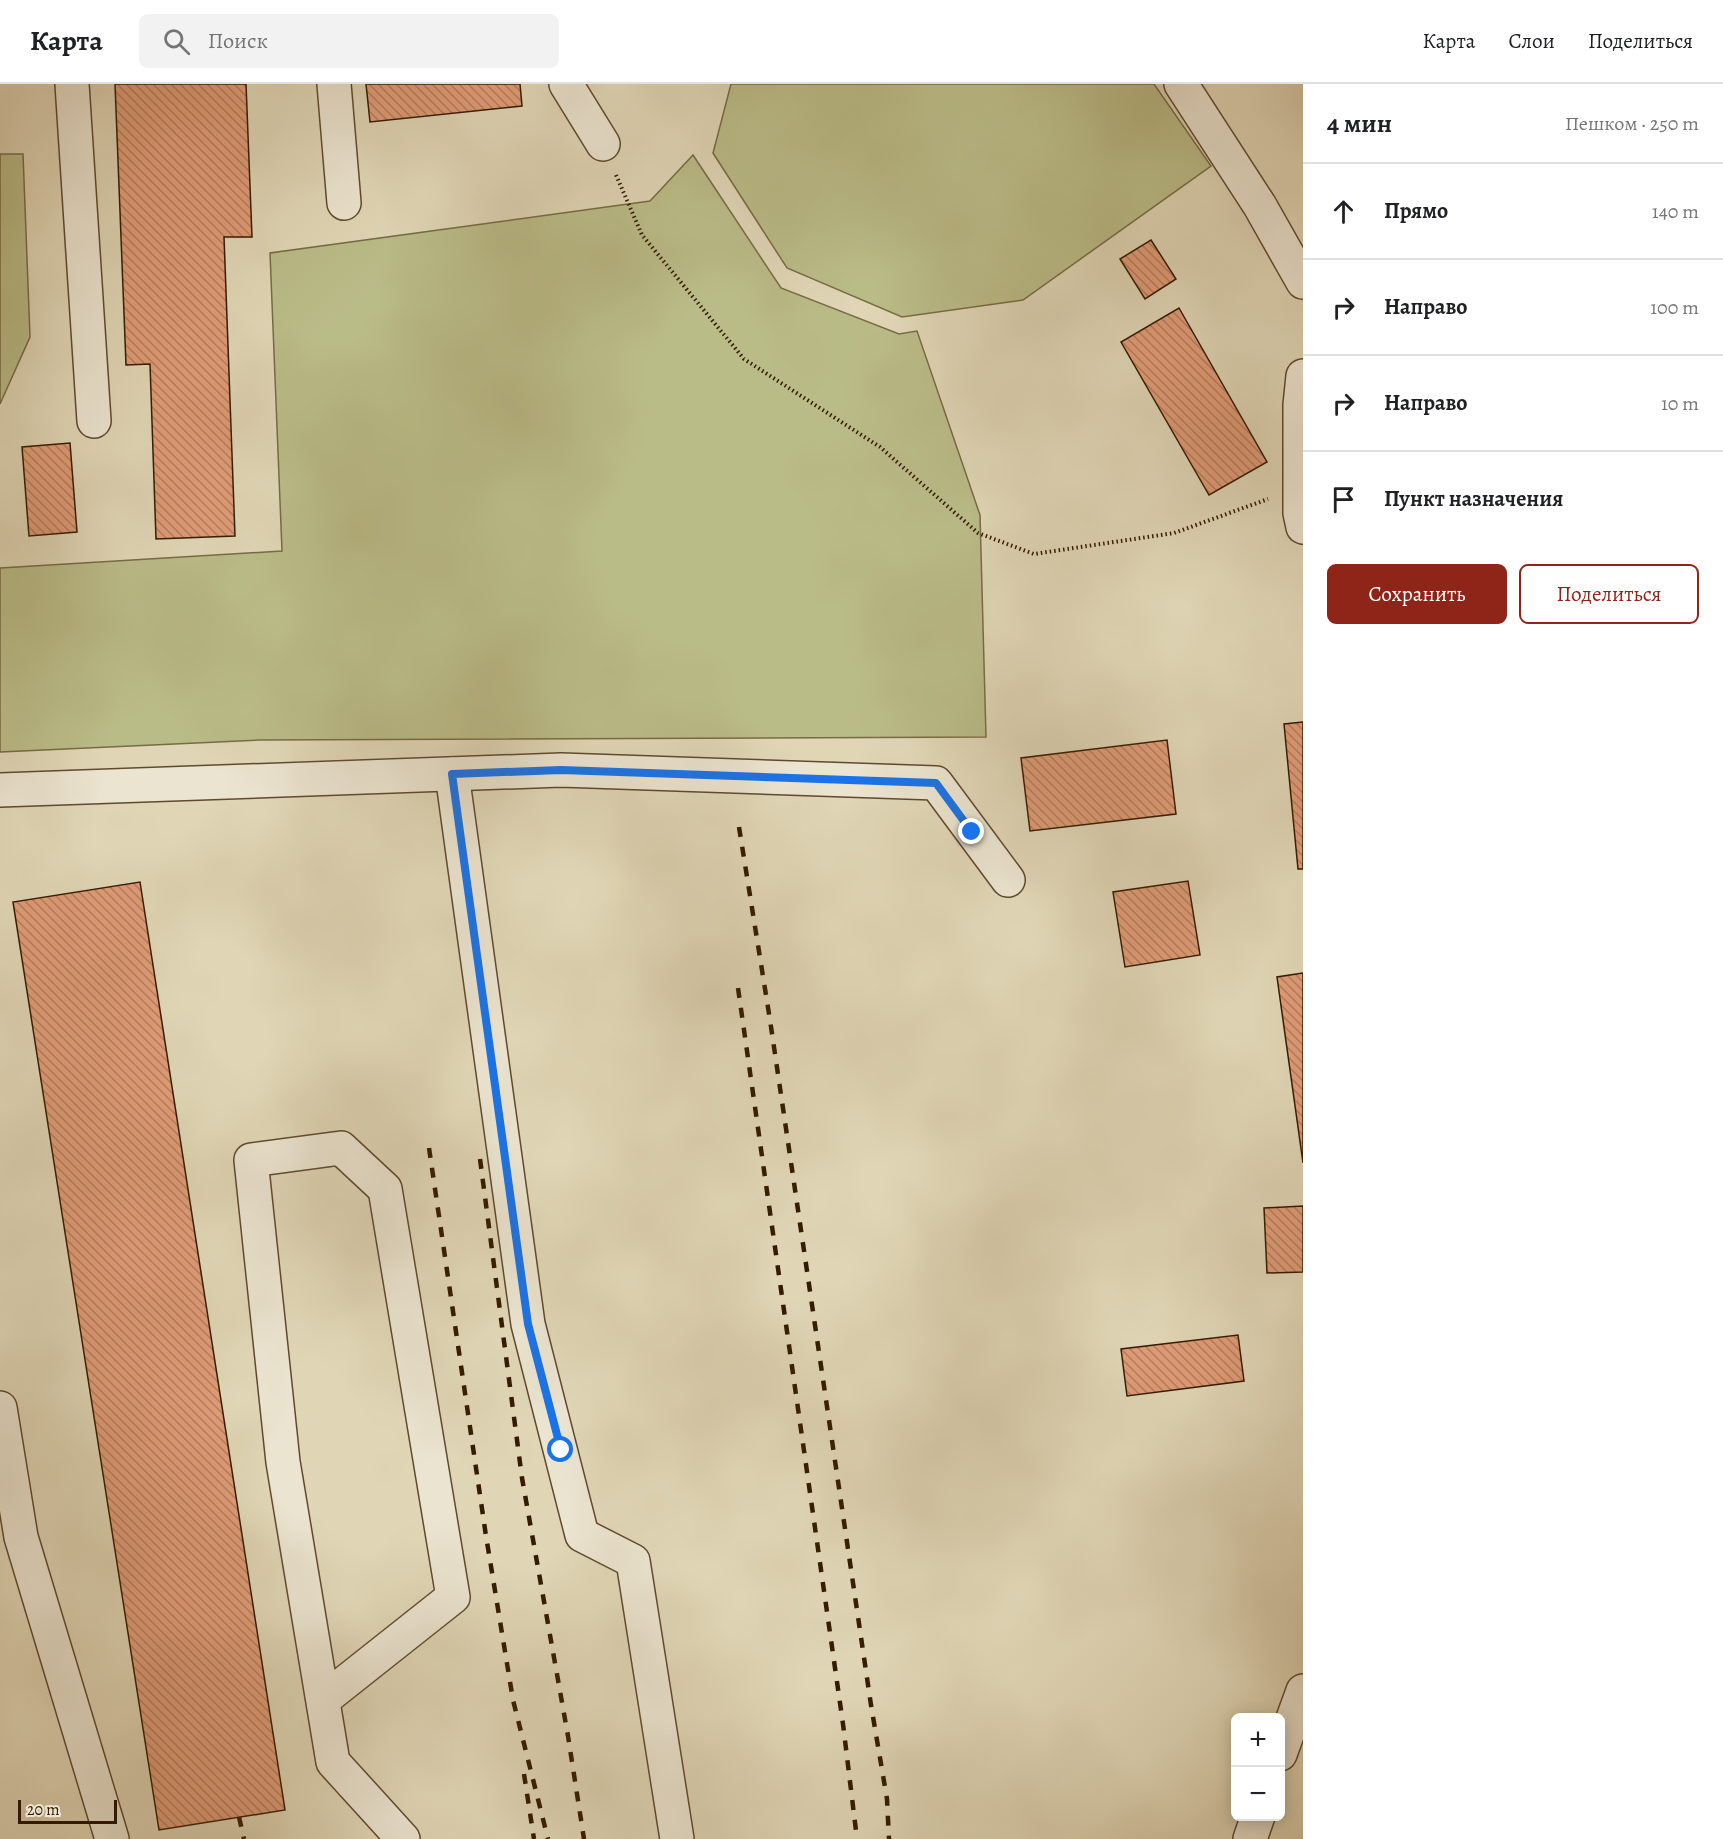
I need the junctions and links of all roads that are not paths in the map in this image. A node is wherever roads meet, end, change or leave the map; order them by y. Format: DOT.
graph roads {
  1 [pos="72,84"];
  2 [pos="334,84"];
  3 [pos="566,84"];
  4 [pos="1181,84"];
  5 [pos="603,144"];
  6 [pos="344,203"];
  7 [pos="1303,282"];
  8 [pos="1303,376"];
  9 [pos="94,421"];
  10 [pos="1303,527"];
  11 [pos="452,774"];
  12 [pos="0,790"];
  13 [pos="1008,880"];
  14 [pos="0,1408"];
  15 [pos="1303,1691"];
  16 [pos="323,1700"];
  17 [pos="1285,1743"];
  18 [pos="1256,1821"];
  19 [pos="112,1839"];
  20 [pos="403,1839"];
  21 [pos="677,1839"];
  22 [pos="1250,1839"];
  1 -- 9 [label="street"];
  2 -- 6 [label="street"];
  3 -- 5 [label="street"];
  4 -- 7 [label="street"];
  8 -- 10 [label="street"];
  11 -- 12 [label="street"];
  11 -- 13 [label="street"];
  11 -- 21 [label="street"];
  14 -- 19 [label="street"];
  15 -- 17 [label="street"];
  16 -- 16 [label="street"];
  16 -- 20 [label="street"];
  18 -- 22 [label="street"];
}
